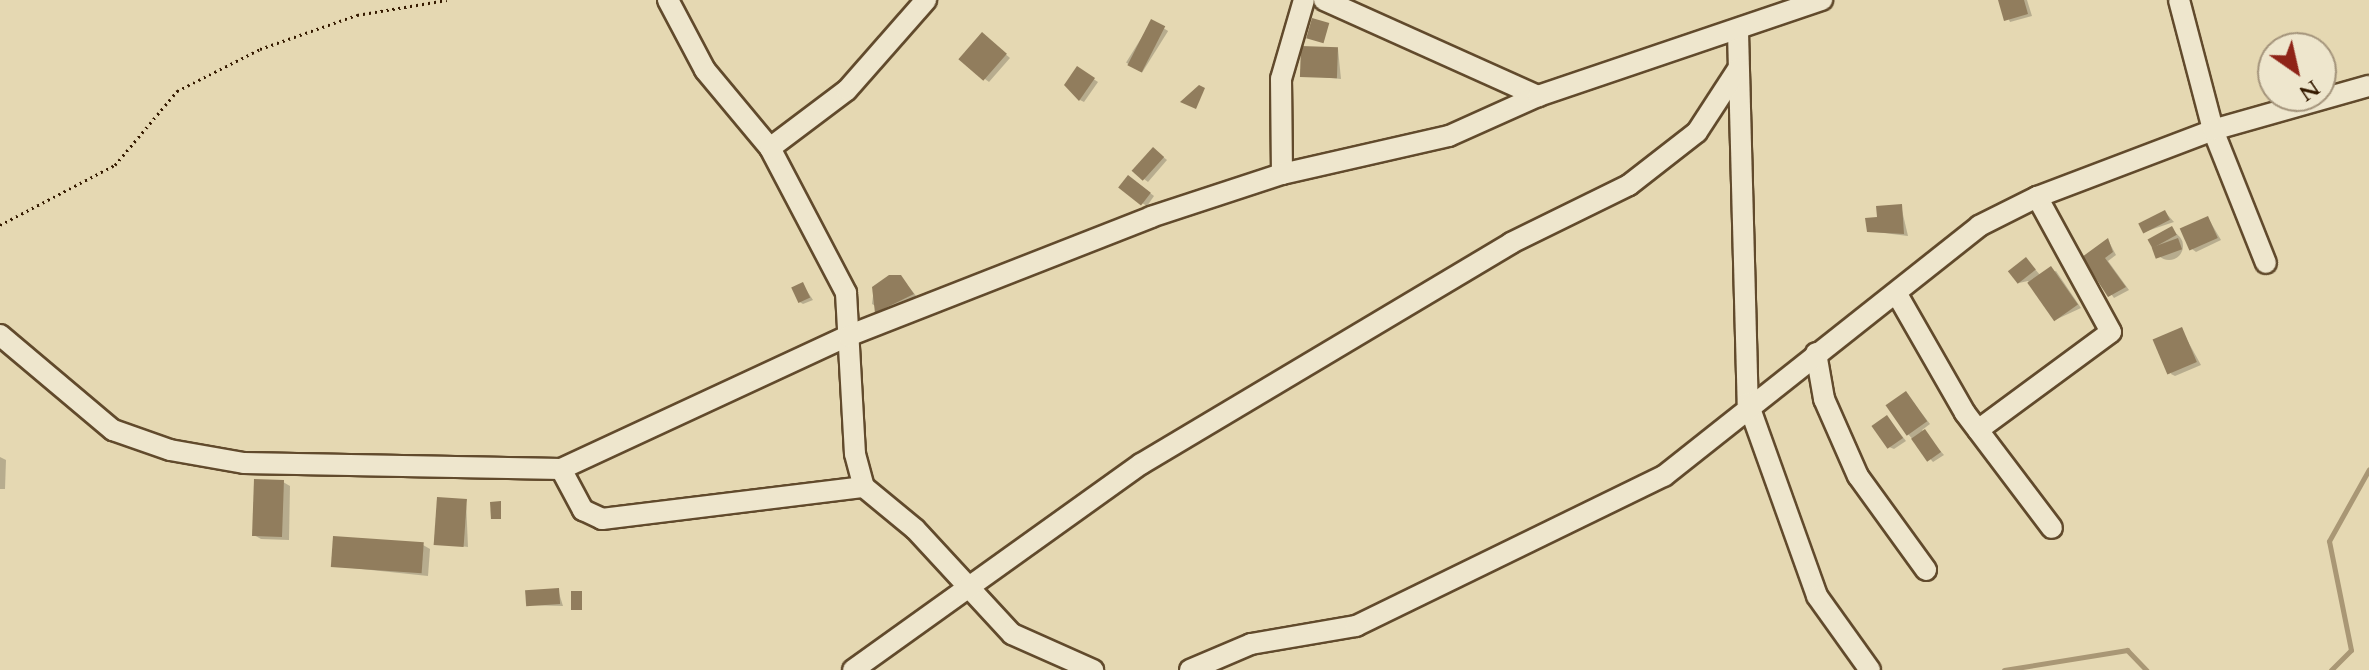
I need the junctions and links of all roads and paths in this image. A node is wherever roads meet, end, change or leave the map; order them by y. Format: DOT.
graph roads {
  1 [pos="447,0"];
  2 [pos="668,0"];
  3 [pos="926,0"];
  4 [pos="1304,0"];
  5 [pos="1324,0"];
  6 [pos="1822,0"];
  7 [pos="2179,0"];
  8 [pos="1738,32"];
  9 [pos="1738,69"];
  10 [pos="2369,86"];
  11 [pos="1538,96"];
  12 [pos="2213,130"];
  13 [pos="770,148"];
  14 [pos="1282,174"];
  15 [pos="2037,197"];
  16 [pos="0,225"];
  17 [pos="2266,263"];
  18 [pos="1898,296"];
  19 [pos="0,335"];
  20 [pos="848,336"];
  21 [pos="1816,353"];
  22 [pos="1748,403"];
  23 [pos="1978,430"];
  24 [pos="561,469"];
  25 [pos="864,487"];
  26 [pos="2052,528"];
  27 [pos="1926,570"];
  28 [pos="973,590"];
  29 [pos="853,670"];
  30 [pos="1093,670"];
  31 [pos="1190,670"];
  32 [pos="1870,670"];
  1 -- 16 [label="path"];
  2 -- 13 [label="street"];
  3 -- 13 [label="street"];
  4 -- 14 [label="street"];
  5 -- 11 [label="street"];
  6 -- 8 [label="street"];
  7 -- 12 [label="street"];
  8 -- 9 [label="street"];
  8 -- 11 [label="street"];
  9 -- 22 [label="street"];
  9 -- 28 [label="street"];
  10 -- 12 [label="street"];
  11 -- 14 [label="street"];
  12 -- 15 [label="street"];
  12 -- 17 [label="street"];
  13 -- 20 [label="street"];
  14 -- 20 [label="street"];
  15 -- 18 [label="street"];
  15 -- 23 [label="street"];
  18 -- 21 [label="street"];
  18 -- 23 [label="street"];
  19 -- 24 [label="street"];
  20 -- 24 [label="street"];
  20 -- 25 [label="street"];
  21 -- 22 [label="street"];
  21 -- 27 [label="street"];
  22 -- 31 [label="street"];
  22 -- 32 [label="street"];
  23 -- 26 [label="street"];
  24 -- 25 [label="street"];
  25 -- 28 [label="street"];
  28 -- 29 [label="street"];
  28 -- 30 [label="street"];
}
